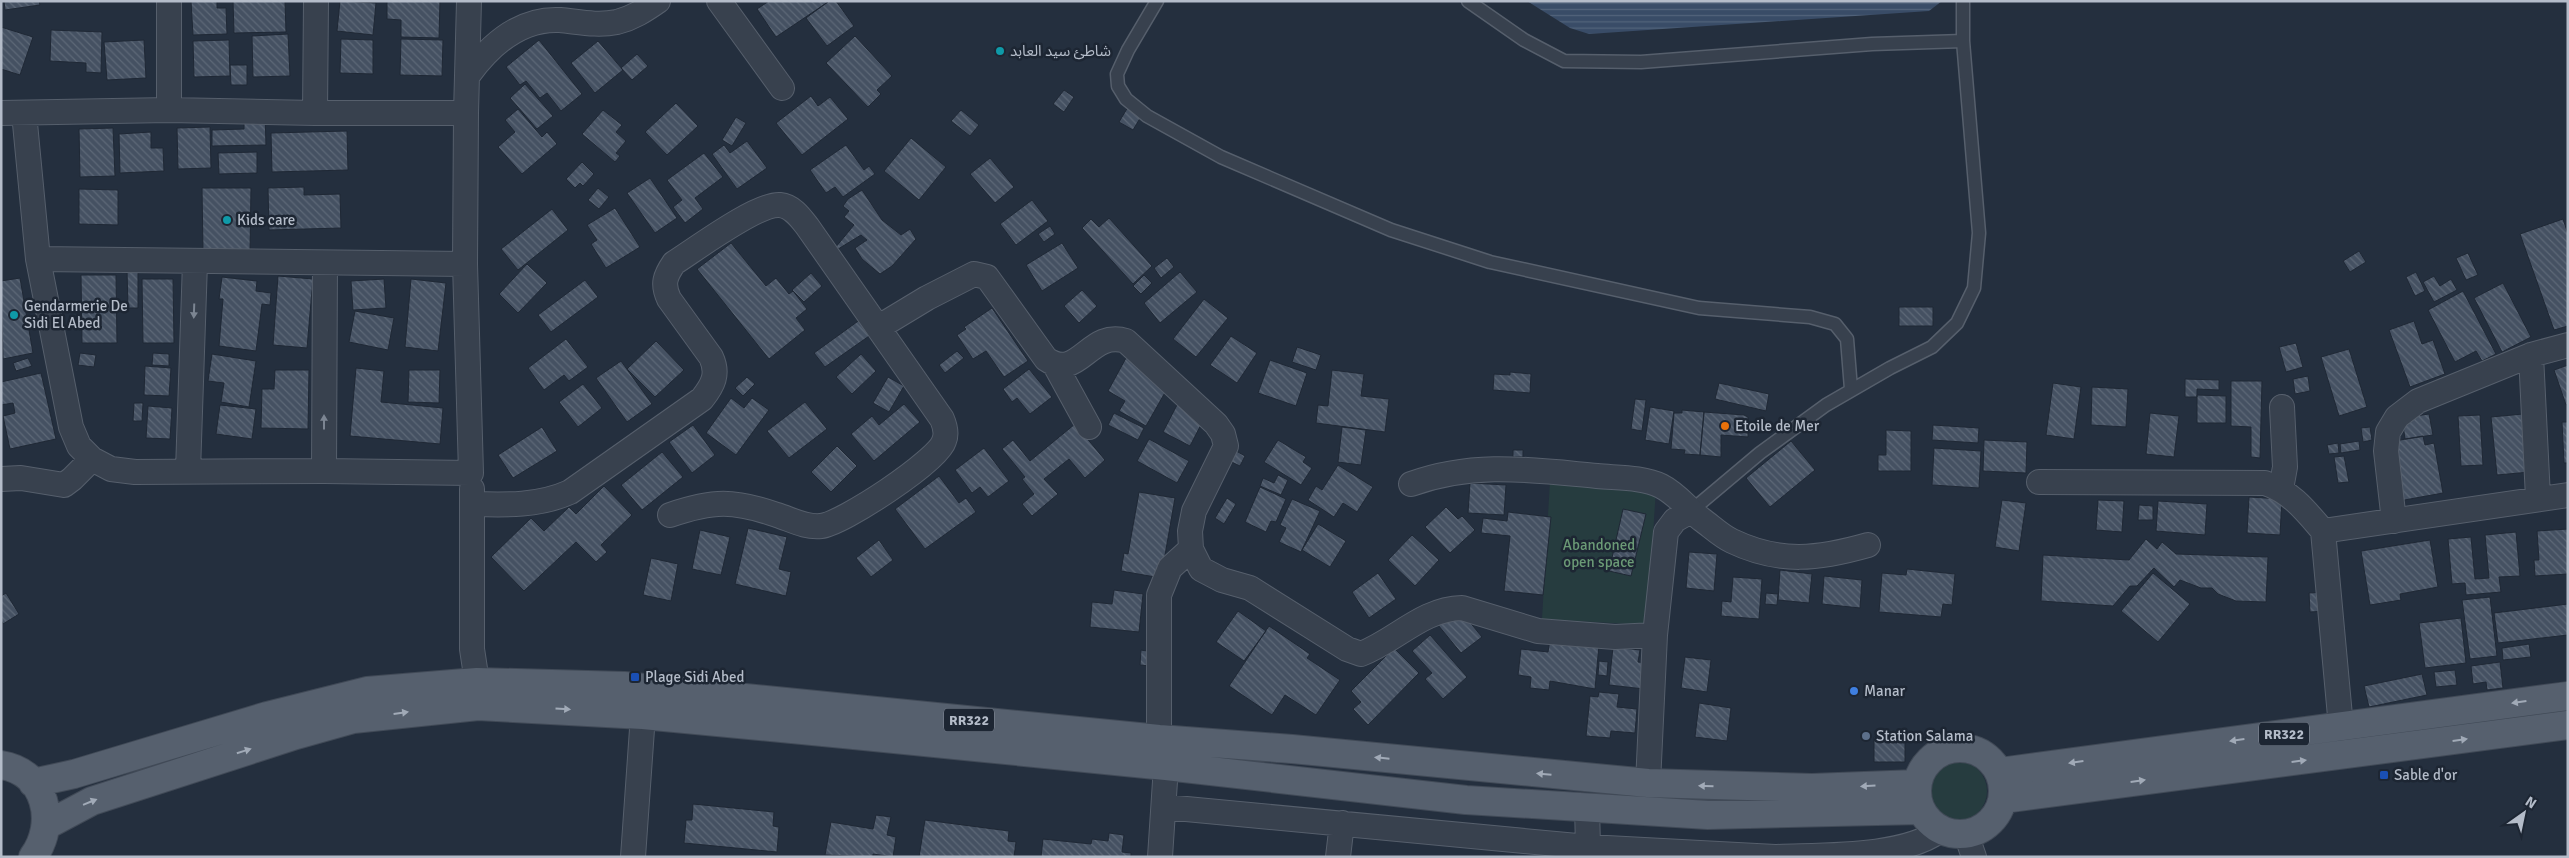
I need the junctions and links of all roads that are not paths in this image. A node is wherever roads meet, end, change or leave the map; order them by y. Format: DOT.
graph roads {
  1 [pos="169,1"];
  2 [pos="316,1"];
  3 [pos="469,1"];
  4 [pos="658,1"];
  5 [pos="720,1"];
  6 [pos="1157,1"];
  7 [pos="1468,1"];
  8 [pos="1963,1"];
  9 [pos="1963,41"];
  10 [pos="469,74"];
  11 [pos="782,88"];
  12 [pos="169,110"];
  13 [pos="13,113"];
  14 [pos="315,113"];
  15 [pos="466,114"];
  16 [pos="38,259"];
  17 [pos="195,262"];
  18 [pos="325,262"];
  19 [pos="465,264"];
  20 [pos="879,327"];
  21 [pos="2568,345"];
  22 [pos="2531,355"];
  23 [pos="1055,365"];
  24 [pos="1852,389"];
  25 [pos="2282,407"];
  26 [pos="1089,427"];
  27 [pos="92,459"];
  28 [pos="188,471"];
  29 [pos="324,471"];
  30 [pos="471,473"];
  31 [pos="1,479"];
  32 [pos="2039,482"];
  33 [pos="1410,484"];
  34 [pos="2281,489"];
  35 [pos="2568,495"];
  36 [pos="2538,498"];
  37 [pos="473,504"];
  38 [pos="1691,511"];
  39 [pos="670,515"];
  40 [pos="2394,521"];
  41 [pos="2323,531"];
  42 [pos="1868,545"];
  43 [pos="1191,548"];
  44 [pos="1655,635"];
  45 [pos="477,682"];
  46 [pos="2568,696"];
  47 [pos="643,715"];
  48 [pos="2568,725"];
  49 [pos="2341,727"];
  50 [pos="1159,739"];
  51 [pos="1,764"];
  52 [pos="1166,766"];
  53 [pos="2000,772"];
  54 [pos="33,783"];
  55 [pos="1648,783"];
  56 [pos="1917,784"];
  57 [pos="2003,799"];
  58 [pos="1165,807"];
  59 [pos="1587,808"];
  60 [pos="1921,810"];
  61 [pos="1342,822"];
  62 [pos="47,825"];
  63 [pos="1960,840"];
  64 [pos="1590,852"];
  65 [pos="33,857"];
  66 [pos="633,857"];
  67 [pos="1160,857"];
  68 [pos="1338,857"];
  69 [pos="1776,857"];
  1 -- 12 [label="street"];
  2 -- 14 [label="street"];
  3 -- 10 [label="street"];
  4 -- 10 [label="street"];
  5 -- 11 [label="street"];
  6 -- 24 [label="lane"];
  7 -- 9 [label="lane"];
  8 -- 9 [label="lane"];
  9 -- 24 [label="lane"];
  10 -- 15 [label="street"];
  12 -- 13 [label="street"];
  12 -- 14 [label="street"];
  13 -- 16 [label="street"];
  14 -- 15 [label="street"];
  15 -- 19 [label="street"];
  16 -- 17 [label="street"];
  16 -- 27 [label="street"];
  17 -- 18 [label="street"];
  17 -- 28 [label="street, one-way"];
  18 -- 19 [label="street"];
  29 -- 18 [label="street, one-way"];
  19 -- 30 [label="street"];
  20 -- 23 [label="street"];
  20 -- 37 [label="street"];
  20 -- 39 [label="street"];
  21 -- 22 [label="street"];
  22 -- 36 [label="street"];
  22 -- 40 [label="street"];
  23 -- 26 [label="street"];
  23 -- 43 [label="street"];
  24 -- 38 [label="lane"];
  25 -- 34 [label="street"];
  27 -- 28 [label="street"];
  27 -- 31 [label="street"];
  28 -- 29 [label="street"];
  29 -- 30 [label="street"];
  30 -- 37 [label="street"];
  32 -- 34 [label="street"];
  33 -- 38 [label="street"];
  34 -- 41 [label="street"];
  35 -- 36 [label="street"];
  36 -- 40 [label="street"];
  37 -- 45 [label="street"];
  38 -- 42 [label="street"];
  38 -- 44 [label="street"];
  40 -- 41 [label="street"];
  41 -- 49 [label="street"];
  43 -- 44 [label="street"];
  43 -- 50 [label="street"];
  44 -- 55 [label="street"];
  45 -- 50 [label="main road, RR322"];
  45 -- 54 [label="main road, RR322"];
  46 -- 49 [label="main road, RR322, one-way"];
  47 -- 52 [label="main road, RR322"];
  62 -- 47 [label="main road, RR322, one-way"];
  47 -- 66 [label="street"];
  57 -- 48 [label="main road, RR322, one-way"];
  49 -- 53 [label="main road, RR322, one-way"];
  55 -- 50 [label="main road, RR322, one-way"];
  51 -- 54 [label="main road"];
  52 -- 58 [label="street"];
  52 -- 59 [label="main road, RR322"];
  53 -- 56 [label="main road"];
  53 -- 57 [label="main road"];
  54 -- 62 [label="main road"];
  56 -- 55 [label="main road, RR322, one-way"];
  56 -- 60 [label="main road"];
  57 -- 63 [label="main road"];
  58 -- 61 [label="street"];
  58 -- 67 [label="street"];
  59 -- 60 [label="main road, RR322"];
  59 -- 64 [label="street"];
  60 -- 63 [label="main road"];
  61 -- 64 [label="street"];
  61 -- 68 [label="street"];
  62 -- 65 [label="main road"];
  63 -- 69 [label="street"];
  64 -- 69 [label="street"];
}
